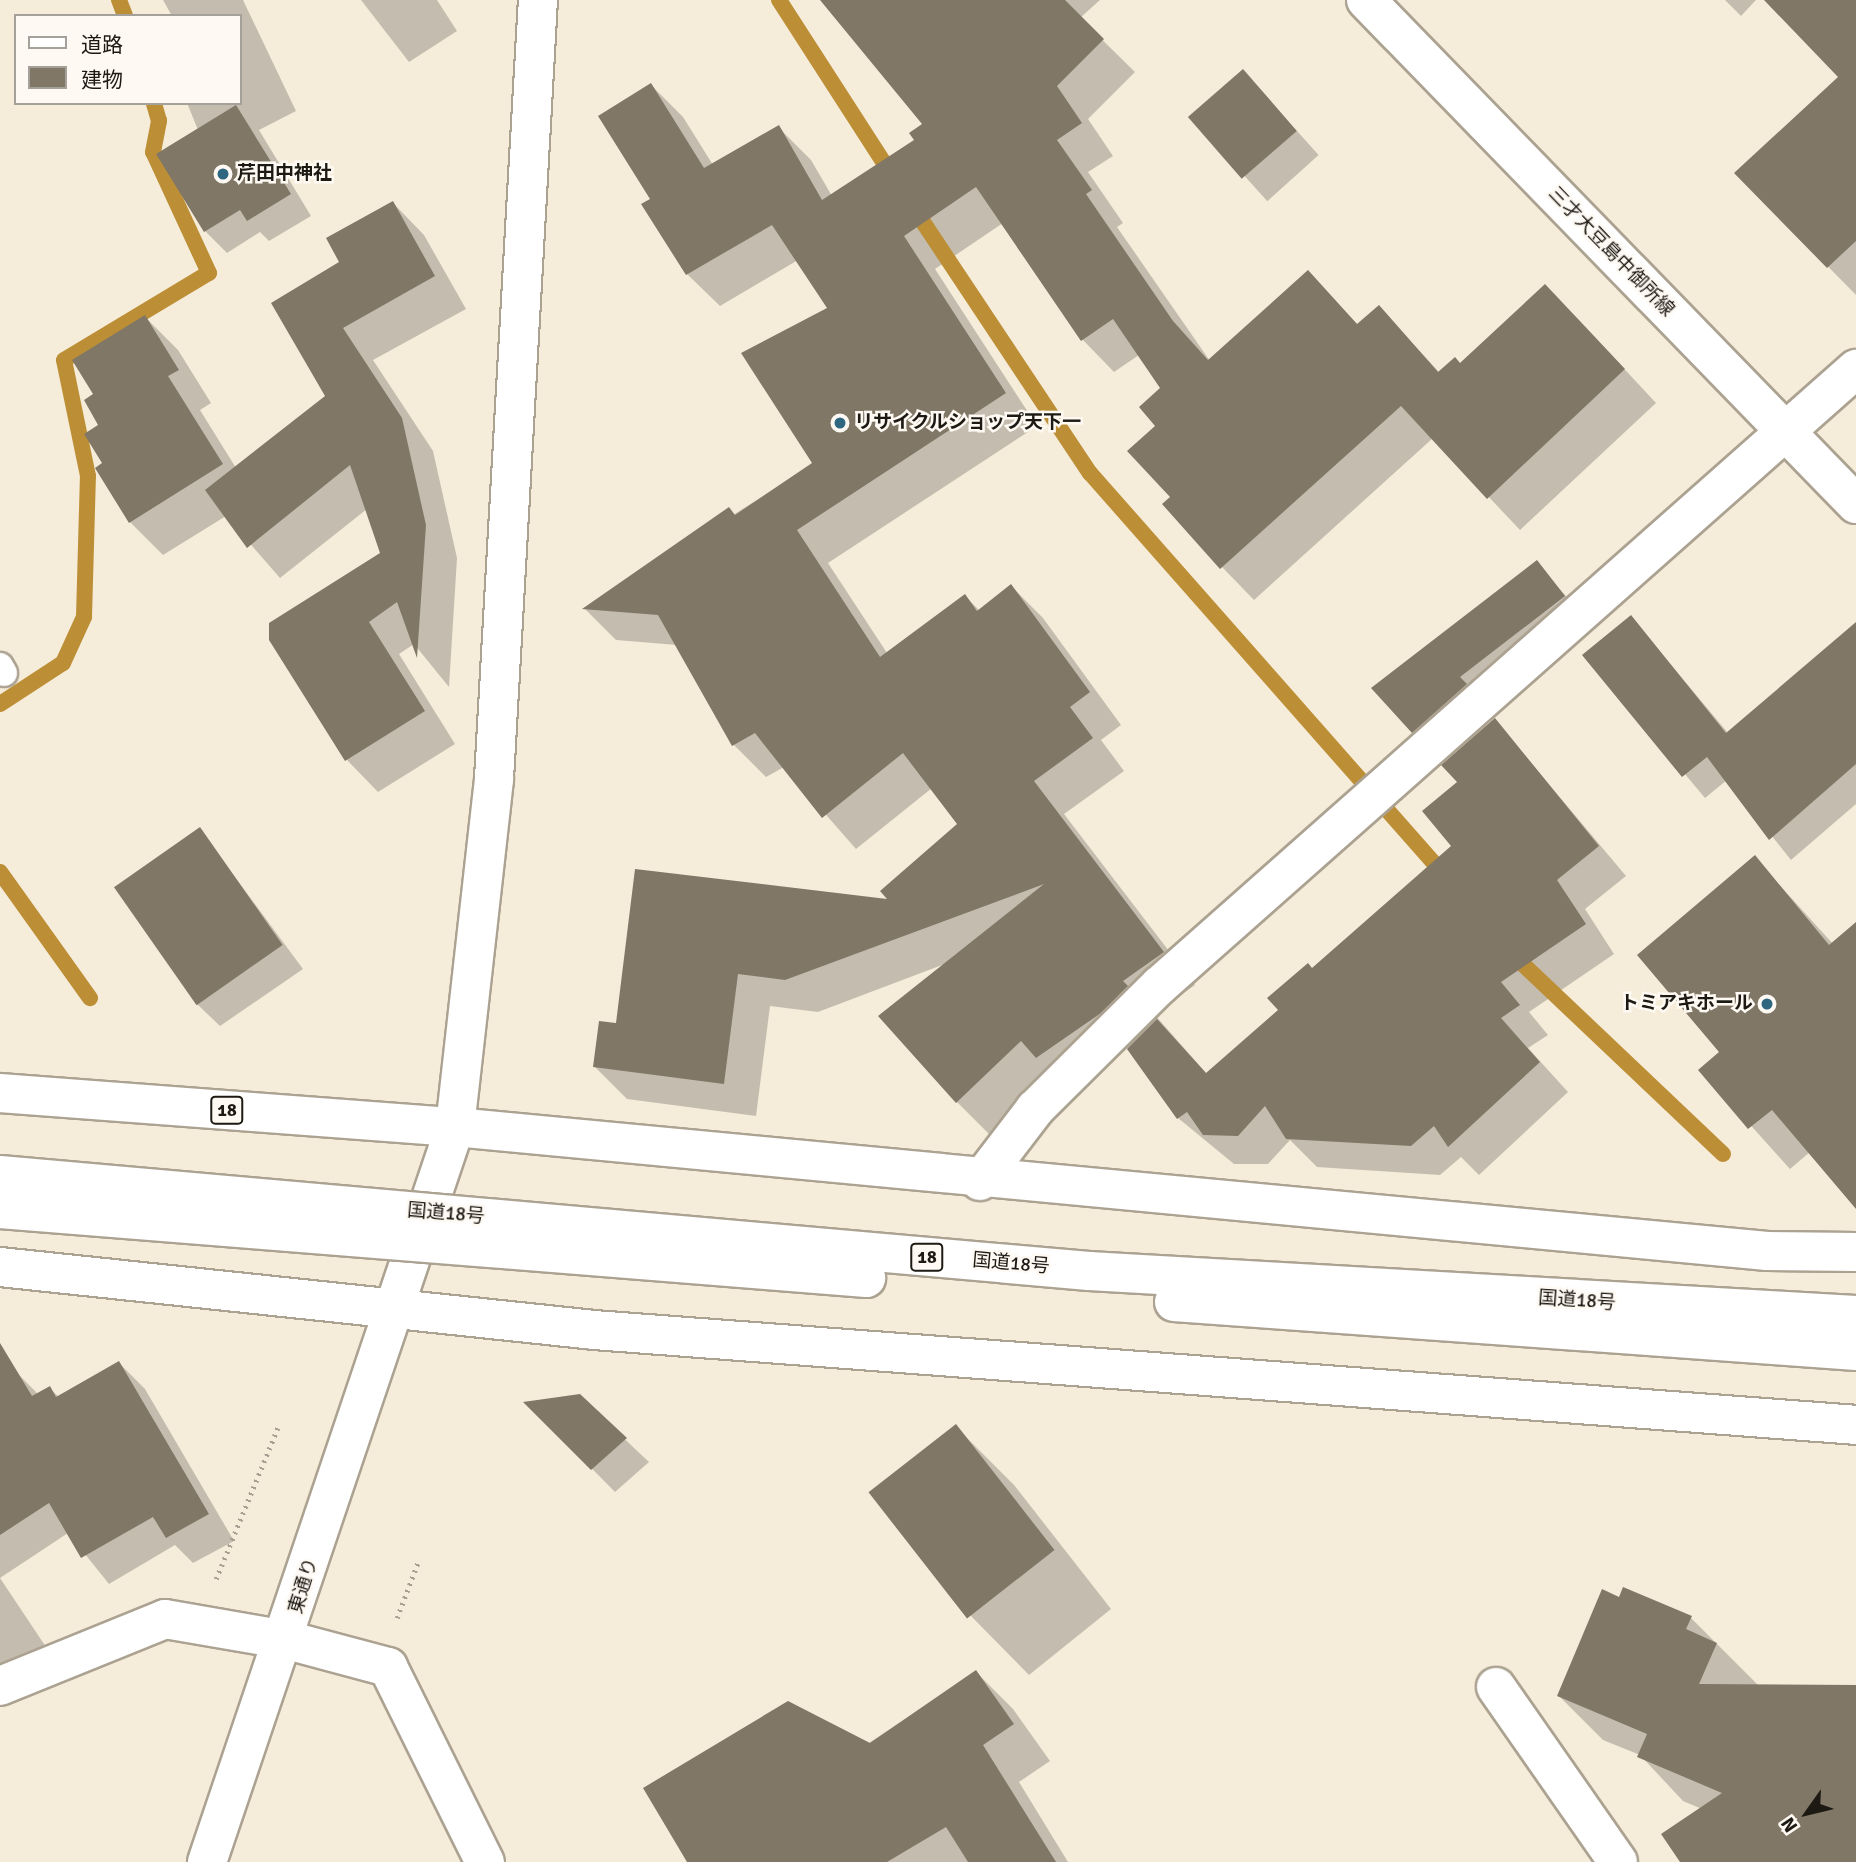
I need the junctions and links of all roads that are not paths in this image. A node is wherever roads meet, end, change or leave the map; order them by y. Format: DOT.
graph roads {
  1 [pos="538,0"];
  2 [pos="1366,0"];
  3 [pos="1856,369"];
  4 [pos="1785,432"];
  5 [pos="1856,504"];
  6 [pos="0,1093"];
  7 [pos="455,1127"];
  8 [pos="0,1175"];
  9 [pos="980,1181"];
  10 [pos="0,1209"];
  11 [pos="1856,1252"];
  12 [pos="0,1267"];
  13 [pos="392,1307"];
  14 [pos="1856,1315"];
  15 [pos="1856,1351"];
  16 [pos="1856,1425"];
  17 [pos="287,1640"];
  18 [pos="0,1686"];
  19 [pos="1496,1687"];
  20 [pos="207,1862"];
  21 [pos="485,1862"];
  22 [pos="1618,1862"];
  1 -- 7 [label="main road, 東通り"];
  2 -- 4 [label="main road, 三才大豆島中御所線"];
  3 -- 4 [label="main road"];
  4 -- 5 [label="main road, 三才大豆島中御所線"];
  4 -- 9 [label="main road"];
  6 -- 7 [label="main road, 18"];
  7 -- 9 [label="main road, 18"];
  7 -- 13 [label="main road, 東通り"];
  8 -- 14 [label="main road, 国道18号 / 18, bridge"];
  9 -- 11 [label="main road, 18"];
  10 -- 15 [label="main road, 国道18号 / 18, bridge"];
  12 -- 13 [label="main road"];
  13 -- 16 [label="main road"];
  13 -- 17 [label="main road, 東通り"];
  17 -- 18 [label="main road"];
  17 -- 20 [label="main road, 東通り"];
  17 -- 21 [label="main road"];
  19 -- 22 [label="main road"];
}
